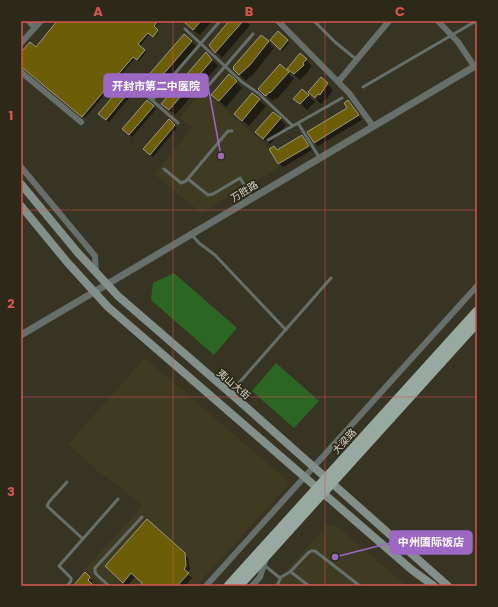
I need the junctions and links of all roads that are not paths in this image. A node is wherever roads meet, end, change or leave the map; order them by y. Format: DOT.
graph roads {
  1 [pos="29,21"];
  2 [pos="41,21"];
  3 [pos="220,21"];
  4 [pos="278,21"];
  5 [pos="314,21"];
  6 [pos="389,21"];
  7 [pos="438,21"];
  8 [pos="476,21"];
  9 [pos="35,28"];
  10 [pos="185,30"];
  11 [pos="253,34"];
  12 [pos="452,35"];
  13 [pos="21,43"];
  14 [pos="201,44"];
  15 [pos="357,60"];
  16 [pos="476,65"];
  17 [pos="225,67"];
  18 [pos="21,72"];
  19 [pos="128,79"];
  20 [pos="338,82"];
  21 [pos="208,86"];
  22 [pos="363,87"];
  23 [pos="342,98"];
  24 [pos="152,100"];
  25 [pos="81,122"];
  26 [pos="178,123"];
  27 [pos="298,123"];
  28 [pos="294,126"];
  29 [pos="373,126"];
  30 [pos="232,130"];
  31 [pos="268,140"];
  32 [pos="320,158"];
  33 [pos="21,167"];
  34 [pos="164,169"];
  35 [pos="188,179"];
  36 [pos="21,184"];
  37 [pos="252,198"];
  38 [pos="21,206"];
  39 [pos="191,234"];
  40 [pos="96,273"];
  41 [pos="331,278"];
  42 [pos="107,285"];
  43 [pos="477,286"];
  44 [pos="94,292"];
  45 [pos="477,311"];
  46 [pos="477,323"];
  47 [pos="286,330"];
  48 [pos="21,335"];
  49 [pos="230,393"];
  50 [pos="314,467"];
  51 [pos="304,477"];
  52 [pos="329,481"];
  53 [pos="67,482"];
  54 [pos="320,490"];
  55 [pos="118,499"];
  56 [pos="142,518"];
  57 [pos="83,539"];
  58 [pos="268,554"];
  59 [pos="264,565"];
  60 [pos="291,572"];
  61 [pos="280,578"];
  62 [pos="67,586"];
  63 [pos="109,586"];
  64 [pos="206,586"];
  65 [pos="228,586"];
  66 [pos="238,586"];
  67 [pos="252,586"];
  68 [pos="277,586"];
  69 [pos="309,586"];
  70 [pos="360,586"];
  71 [pos="434,586"];
  72 [pos="448,586"];
  1 -- 9 [label="street"];
  2 -- 9 [label="street"];
  3 -- 14 [label="lane"];
  4 -- 20 [label="street"];
  5 -- 15 [label="lane"];
  6 -- 15 [label="street"];
  7 -- 12 [label="street"];
  8 -- 12 [label="lane"];
  9 -- 13 [label="street"];
  10 -- 14 [label="lane"];
  11 -- 17 [label="lane"];
  12 -- 16 [label="street"];
  12 -- 22 [label="lane"];
  14 -- 17 [label="lane"];
  14 -- 24 [label="lane"];
  15 -- 20 [label="street"];
  16 -- 29 [label="street, 万胜路"];
  17 -- 21 [label="lane"];
  17 -- 28 [label="lane"];
  18 -- 25 [label="street"];
  19 -- 24 [label="lane"];
  20 -- 29 [label="street"];
  23 -- 27 [label="lane"];
  24 -- 26 [label="lane"];
  27 -- 28 [label="lane"];
  27 -- 32 [label="lane"];
  28 -- 31 [label="lane"];
  29 -- 32 [label="street, 万胜路"];
  30 -- 35 [label="lane"];
  32 -- 37 [label="street, 万胜路"];
  33 -- 40 [label="street"];
  34 -- 35 [label="lane"];
  35 -- 37 [label="lane"];
  36 -- 40 [label="main road, 夷山大街"];
  37 -- 39 [label="street, 万胜路"];
  38 -- 44 [label="main road"];
  39 -- 42 [label="street, 万胜路"];
  39 -- 47 [label="lane"];
  40 -- 42 [label="main road, 夷山大街"];
  41 -- 47 [label="lane"];
  42 -- 44 [label="street, 万胜路"];
  42 -- 49 [label="main road, 夷山大街"];
  43 -- 50 [label="street"];
  44 -- 48 [label="street, 万胜路"];
  44 -- 51 [label="main road"];
  45 -- 52 [label="main road, 大梁路"];
  46 -- 52 [label="main road, 大梁路"];
  47 -- 49 [label="lane"];
  49 -- 50 [label="main road, 夷山大街"];
  50 -- 51 [label="street"];
  50 -- 52 [label="main road, 夷山大街"];
  51 -- 54 [label="main road"];
  51 -- 64 [label="street"];
  52 -- 54 [label="main road, 大梁路"];
  52 -- 72 [label="main road, 夷山大街"];
  53 -- 57 [label="lane"];
  54 -- 58 [label="main road, 大梁路"];
  54 -- 65 [label="main road, 大梁路"];
  54 -- 71 [label="main road"];
  55 -- 57 [label="lane"];
  56 -- 63 [label="lane"];
  57 -- 62 [label="lane"];
  58 -- 59 [label="street"];
  58 -- 66 [label="main road, 大梁路"];
  59 -- 61 [label="lane"];
  59 -- 67 [label="street"];
  60 -- 61 [label="lane"];
  60 -- 69 [label="lane"];
  60 -- 70 [label="lane"];
  61 -- 68 [label="lane"];
}
